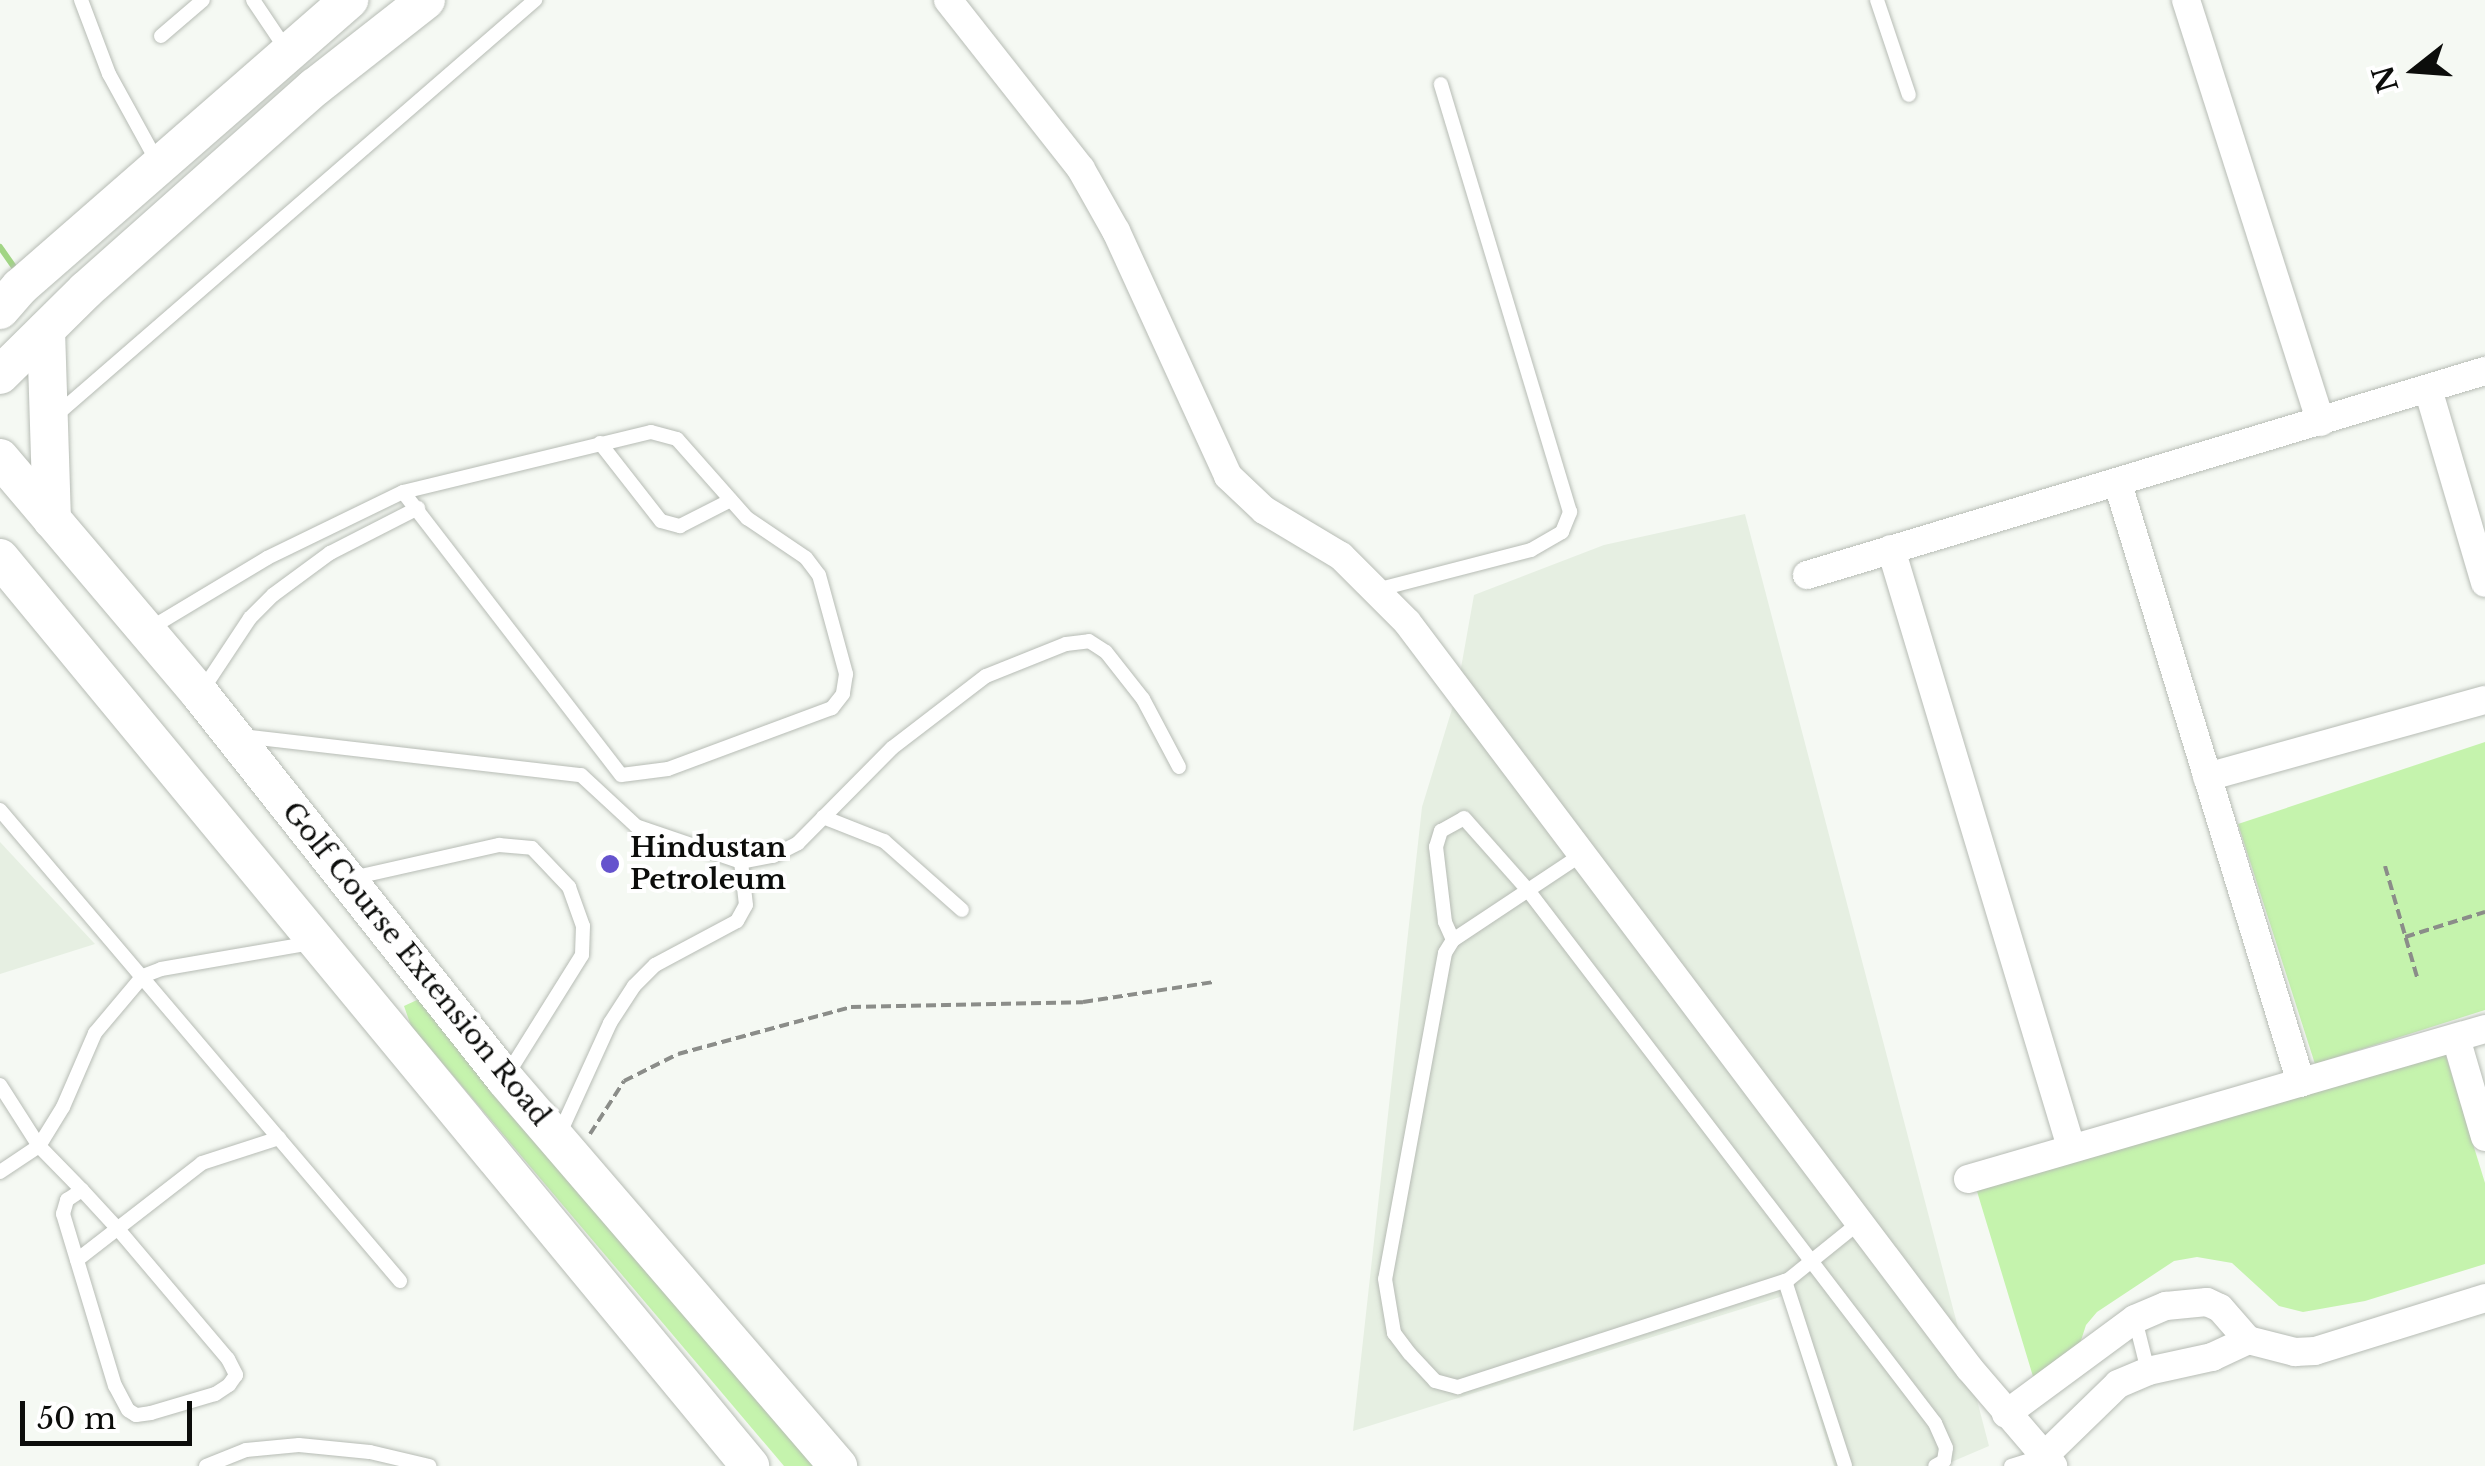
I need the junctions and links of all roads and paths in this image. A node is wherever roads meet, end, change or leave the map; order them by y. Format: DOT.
graph roads {
  1 [pos="81,0"];
  2 [pos="202,0"];
  3 [pos="253,0"];
  4 [pos="350,0"];
  5 [pos="426,0"];
  6 [pos="535,0"];
  7 [pos="948,0"];
  8 [pos="1877,0"];
  9 [pos="2186,0"];
  10 [pos="162,36"];
  11 [pos="288,53"];
  12 [pos="1441,84"];
  13 [pos="1909,96"];
  14 [pos="160,166"];
  15 [pos="7,295"];
  16 [pos="46,330"];
  17 [pos="2485,371"];
  18 [pos="0,375"];
  19 [pos="2428,389"];
  20 [pos="2321,422"];
  21 [pos="46,424"];
  22 [pos="600,443"];
  23 [pos="0,458"];
  24 [pos="2118,484"];
  25 [pos="404,492"];
  26 [pos="731,500"];
  27 [pos="418,508"];
  28 [pos="52,520"];
  29 [pos="1890,550"];
  30 [pos="0,558"];
  31 [pos="1807,575"];
  32 [pos="2485,583"];
  33 [pos="1380,590"];
  34 [pos="116,595"];
  35 [pos="144,632"];
  36 [pos="63,634"];
  37 [pos="200,694"];
  38 [pos="2485,700"];
  39 [pos="231,734"];
  40 [pos="1178,767"];
  41 [pos="2206,777"];
  42 [pos="0,810"];
  43 [pos="823,818"];
  44 [pos="1584,853"];
  45 [pos="741,862"];
  46 [pos="2385,866"];
  47 [pos="346,879"];
  48 [pos="1527,889"];
  49 [pos="962,910"];
  50 [pos="2485,912"];
  51 [pos="2405,937"];
  52 [pos="1453,940"];
  53 [pos="316,942"];
  54 [pos="408,956"];
  55 [pos="142,976"];
  56 [pos="2418,980"];
  57 [pos="1214,982"];
  58 [pos="362,998"];
  59 [pos="2485,1029"];
  60 [pos="2456,1038"];
  61 [pos="505,1079"];
  62 [pos="2301,1083"];
  63 [pos="0,1085"];
  64 [pos="2485,1137"];
  65 [pos="279,1138"];
  66 [pos="39,1146"];
  67 [pos="2071,1147"];
  68 [pos="565,1150"];
  69 [pos="0,1172"];
  70 [pos="1968,1179"];
  71 [pos="82,1190"];
  72 [pos="1862,1220"];
  73 [pos="118,1229"];
  74 [pos="77,1260"];
  75 [pos="1811,1262"];
  76 [pos="400,1281"];
  77 [pos="1785,1281"];
  78 [pos="2485,1298"];
  79 [pos="2136,1320"];
  80 [pos="2248,1340"];
  81 [pos="2148,1371"];
  82 [pos="2006,1414"];
  83 [pos="2048,1461"];
  84 [pos="206,1466"];
  85 [pos="429,1466"];
  86 [pos="750,1466"];
  87 [pos="838,1466"];
  88 [pos="1845,1466"];
  89 [pos="1935,1466"];
  90 [pos="2012,1466"];
  1 -- 14 [label="lane"];
  2 -- 10 [label="lane"];
  3 -- 11 [label="lane"];
  4 -- 11 [label="main road"];
  5 -- 16 [label="main road"];
  6 -- 21 [label="lane"];
  7 -- 33 [label="street"];
  8 -- 13 [label="lane"];
  9 -- 20 [label="street"];
  11 -- 14 [label="main road"];
  12 -- 33 [label="lane"];
  14 -- 15 [label="main road"];
  16 -- 18 [label="main road"];
  16 -- 21 [label="main road"];
  17 -- 19 [label="street"];
  19 -- 20 [label="street"];
  19 -- 32 [label="street"];
  20 -- 24 [label="street"];
  21 -- 28 [label="main road"];
  22 -- 25 [label="lane"];
  22 -- 26 [label="lane"];
  22 -- 26 [label="lane"];
  23 -- 28 [label="main road, Golf Course Extension Road"];
  24 -- 29 [label="street"];
  24 -- 41 [label="street"];
  25 -- 27 [label="lane"];
  25 -- 35 [label="lane"];
  26 -- 27 [label="lane"];
  27 -- 37 [label="lane"];
  28 -- 34 [label="main road, Golf Course Extension Road"];
  29 -- 31 [label="street"];
  29 -- 67 [label="street"];
  30 -- 36 [label="main road"];
  33 -- 44 [label="street"];
  34 -- 35 [label="main road, Golf Course Extension Road"];
  34 -- 36 [label="main road"];
  35 -- 37 [label="main road, Golf Course Extension Road"];
  36 -- 53 [label="main road"];
  37 -- 39 [label="main road, Golf Course Extension Road"];
  38 -- 41 [label="street"];
  39 -- 45 [label="lane"];
  39 -- 47 [label="main road, Golf Course Extension Road"];
  40 -- 43 [label="lane"];
  41 -- 62 [label="street"];
  42 -- 55 [label="lane"];
  43 -- 45 [label="lane"];
  43 -- 49 [label="lane"];
  44 -- 48 [label="lane"];
  44 -- 72 [label="street"];
  45 -- 68 [label="lane"];
  46 -- 51 [label="path"];
  47 -- 54 [label="main road, Golf Course Extension Road"];
  47 -- 61 [label="lane"];
  48 -- 52 [label="lane"];
  48 -- 52 [label="lane"];
  48 -- 75 [label="lane"];
  50 -- 51 [label="path"];
  51 -- 56 [label="path"];
  52 -- 77 [label="lane"];
  53 -- 55 [label="lane"];
  53 -- 58 [label="main road"];
  54 -- 58 [label="main road"];
  54 -- 61 [label="main road, Golf Course Extension Road"];
  55 -- 65 [label="lane"];
  55 -- 66 [label="lane"];
  57 -- 68 [label="path"];
  58 -- 86 [label="main road"];
  59 -- 60 [label="street"];
  60 -- 62 [label="street"];
  60 -- 64 [label="street"];
  61 -- 68 [label="main road, Golf Course Extension Road"];
  62 -- 67 [label="street"];
  63 -- 66 [label="lane"];
  65 -- 73 [label="lane"];
  65 -- 76 [label="lane"];
  66 -- 69 [label="lane"];
  66 -- 71 [label="lane"];
  67 -- 70 [label="street"];
  68 -- 87 [label="main road, Golf Course Extension Road"];
  71 -- 73 [label="lane"];
  71 -- 74 [label="lane"];
  72 -- 75 [label="lane"];
  72 -- 82 [label="street"];
  73 -- 74 [label="lane"];
  73 -- 74 [label="lane"];
  75 -- 77 [label="lane"];
  75 -- 89 [label="lane"];
  77 -- 88 [label="lane"];
  78 -- 80 [label="street"];
  79 -- 80 [label="street"];
  79 -- 81 [label="lane"];
  79 -- 82 [label="street"];
  80 -- 81 [label="street"];
  81 -- 83 [label="street"];
  82 -- 83 [label="street"];
  83 -- 90 [label="lane"];
  84 -- 85 [label="lane"];
}
